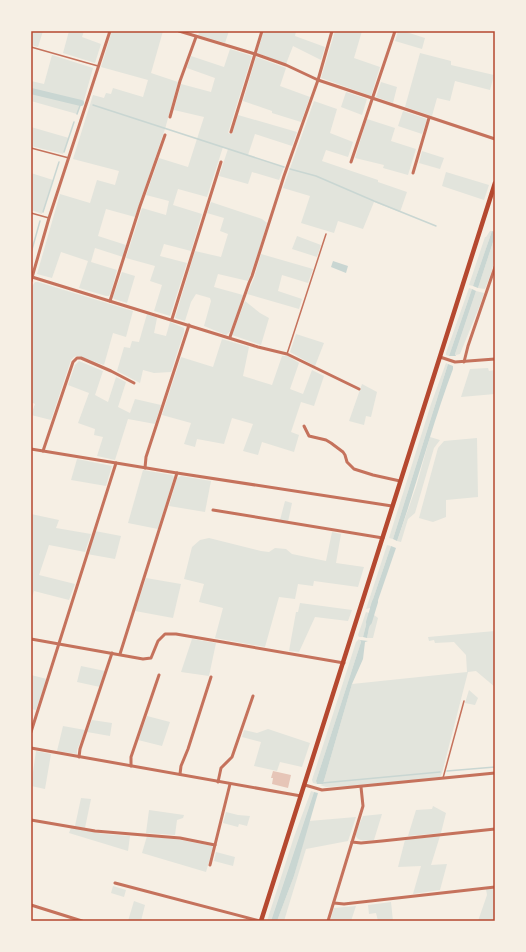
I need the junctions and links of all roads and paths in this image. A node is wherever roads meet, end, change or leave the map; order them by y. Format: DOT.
graph roads {
  1 [pos="110,31"];
  2 [pos="179,31"];
  3 [pos="262,31"];
  4 [pos="332,31"];
  5 [pos="395,31"];
  6 [pos="196,37"];
  7 [pos="31,47"];
  8 [pos="255,54"];
  9 [pos="98,66"];
  10 [pos="318,80"];
  11 [pos="372,98"];
  12 [pos="170,117"];
  13 [pos="429,118"];
  14 [pos="231,132"];
  15 [pos="165,135"];
  16 [pos="495,139"];
  17 [pos="31,148"];
  18 [pos="69,158"];
  19 [pos="221,162"];
  20 [pos="351,162"];
  21 [pos="413,173"];
  22 [pos="495,183"];
  23 [pos="31,213"];
  24 [pos="49,218"];
  25 [pos="326,234"];
  26 [pos="495,267"];
  27 [pos="32,277"];
  28 [pos="31,281"];
  29 [pos="110,301"];
  30 [pos="172,319"];
  31 [pos="189,324"];
  32 [pos="230,337"];
  33 [pos="287,354"];
  34 [pos="440,357"];
  35 [pos="495,359"];
  36 [pos="464,362"];
  37 [pos="134,383"];
  38 [pos="359,389"];
  39 [pos="304,426"];
  40 [pos="31,449"];
  41 [pos="43,451"];
  42 [pos="116,463"];
  43 [pos="145,468"];
  44 [pos="177,473"];
  45 [pos="400,481"];
  46 [pos="392,506"];
  47 [pos="213,510"];
  48 [pos="383,538"];
  49 [pos="31,639"];
  50 [pos="59,643"];
  51 [pos="112,653"];
  52 [pos="120,654"];
  53 [pos="344,663"];
  54 [pos="159,675"];
  55 [pos="211,678"];
  56 [pos="252,696"];
  57 [pos="464,701"];
  58 [pos="31,732"];
  59 [pos="31,748"];
  60 [pos="79,757"];
  61 [pos="131,766"];
  62 [pos="495,773"];
  63 [pos="180,774"];
  64 [pos="442,779"];
  65 [pos="218,782"];
  66 [pos="230,784"];
  67 [pos="305,785"];
  68 [pos="361,787"];
  69 [pos="301,796"];
  70 [pos="31,820"];
  71 [pos="495,829"];
  72 [pos="352,842"];
  73 [pos="215,845"];
  74 [pos="210,865"];
  75 [pos="115,883"];
  76 [pos="495,887"];
  77 [pos="334,903"];
  78 [pos="31,904"];
  79 [pos="82,921"];
  80 [pos="261,921"];
  81 [pos="328,921"];
  1 -- 9 [label="street"];
  2 -- 6 [label="street"];
  3 -- 8 [label="street"];
  4 -- 10 [label="street"];
  5 -- 11 [label="street"];
  6 -- 8 [label="street"];
  6 -- 12 [label="street"];
  7 -- 9 [label="lane"];
  8 -- 10 [label="street"];
  8 -- 14 [label="street"];
  9 -- 18 [label="street"];
  10 -- 11 [label="street"];
  10 -- 32 [label="street"];
  11 -- 13 [label="street"];
  11 -- 20 [label="street"];
  13 -- 16 [label="street"];
  13 -- 21 [label="street"];
  15 -- 29 [label="street"];
  17 -- 18 [label="lane"];
  18 -- 24 [label="street"];
  19 -- 30 [label="street"];
  22 -- 34 [label="main road"];
  23 -- 24 [label="lane"];
  24 -- 27 [label="street"];
  25 -- 33 [label="lane"];
  26 -- 36 [label="street"];
  27 -- 28 [label="street"];
  27 -- 29 [label="street"];
  29 -- 30 [label="street"];
  30 -- 31 [label="street"];
  31 -- 32 [label="street"];
  31 -- 43 [label="street"];
  32 -- 33 [label="street"];
  33 -- 38 [label="street"];
  34 -- 36 [label="street"];
  34 -- 45 [label="main road"];
  35 -- 36 [label="street"];
  37 -- 41 [label="street"];
  39 -- 45 [label="street"];
  40 -- 41 [label="street"];
  41 -- 42 [label="street"];
  42 -- 43 [label="street"];
  42 -- 50 [label="street"];
  43 -- 44 [label="street"];
  44 -- 46 [label="street"];
  44 -- 52 [label="street"];
  45 -- 46 [label="main road"];
  46 -- 48 [label="main road"];
  47 -- 48 [label="street"];
  48 -- 53 [label="main road"];
  49 -- 50 [label="street"];
  50 -- 51 [label="street"];
  50 -- 58 [label="street"];
  51 -- 52 [label="street"];
  51 -- 60 [label="street"];
  52 -- 53 [label="street"];
  53 -- 67 [label="main road"];
  54 -- 61 [label="street"];
  55 -- 63 [label="street"];
  56 -- 65 [label="street"];
  57 -- 64 [label="lane"];
  59 -- 60 [label="street"];
  60 -- 61 [label="street"];
  61 -- 63 [label="street"];
  62 -- 64 [label="street"];
  63 -- 65 [label="street"];
  64 -- 68 [label="street"];
  65 -- 66 [label="street"];
  66 -- 69 [label="street"];
  66 -- 73 [label="street"];
  67 -- 68 [label="street"];
  67 -- 69 [label="main road"];
  68 -- 72 [label="street"];
  69 -- 80 [label="main road"];
  70 -- 73 [label="street"];
  71 -- 72 [label="street"];
  72 -- 77 [label="street"];
  73 -- 74 [label="street"];
  75 -- 80 [label="street"];
  76 -- 77 [label="street"];
  77 -- 81 [label="street"];
  78 -- 79 [label="street"];
}
